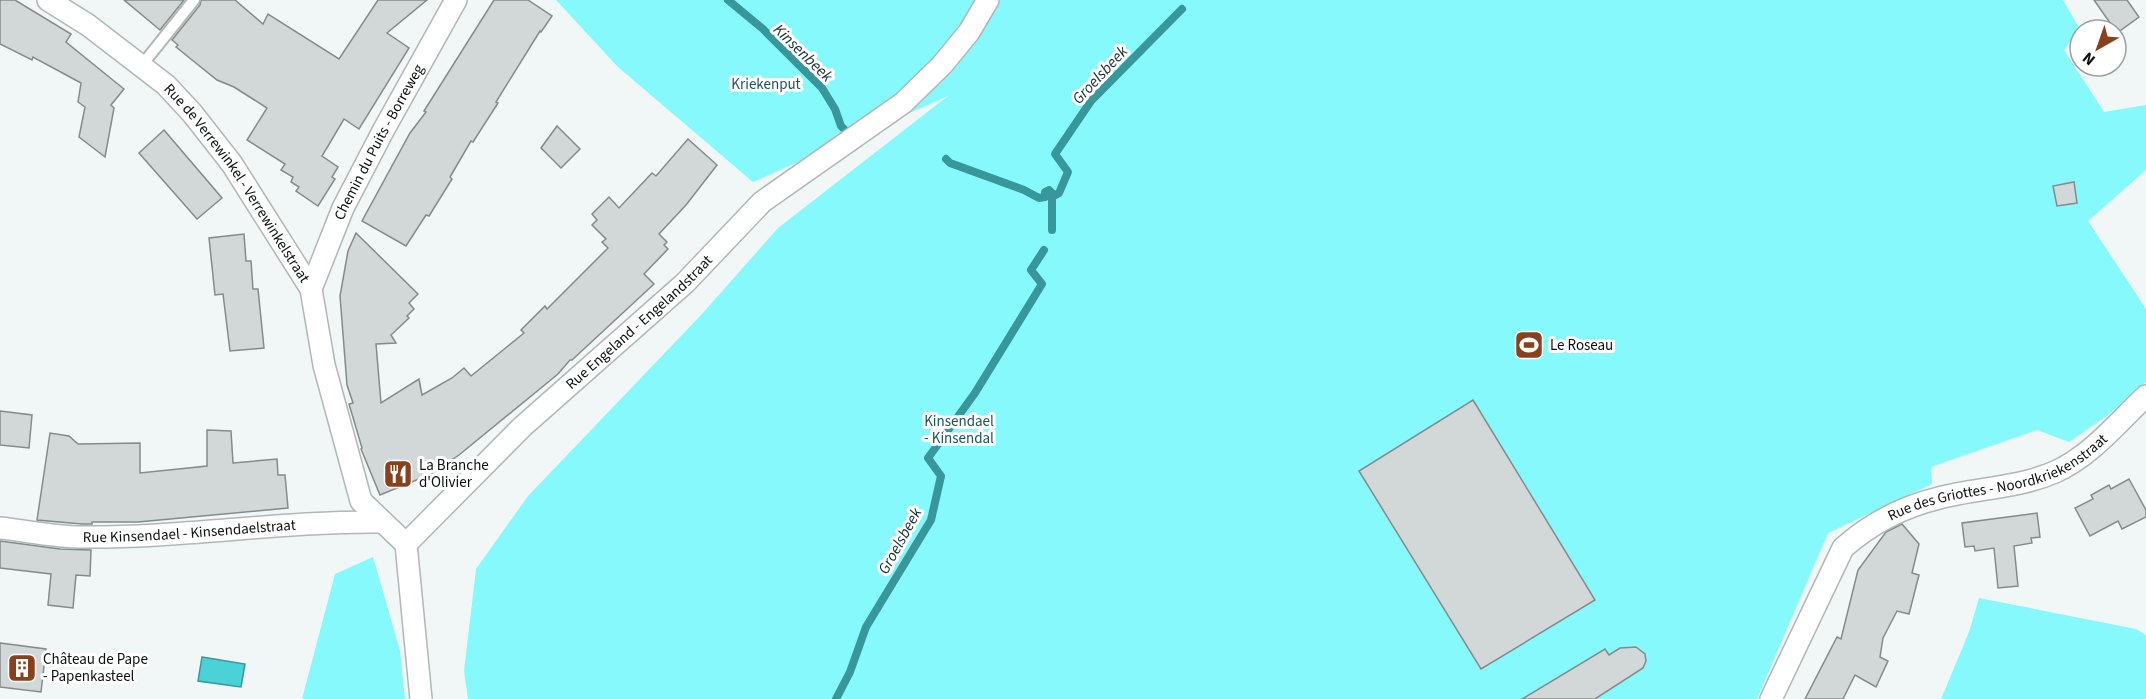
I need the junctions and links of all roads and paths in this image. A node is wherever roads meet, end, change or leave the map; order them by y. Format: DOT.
graph roads {
  1 [pos="48,0"];
  2 [pos="194,0"];
  3 [pos="456,0"];
  4 [pos="988,0"];
  5 [pos="142,65"];
  6 [pos="311,289"];
  7 [pos="2146,396"];
  8 [pos="381,522"];
  9 [pos="0,528"];
  10 [pos="406,544"];
  11 [pos="421,699"];
  12 [pos="1771,699"];
  1 -- 5 [label="street, Rue de Verrewinkel - Verrewinkelstraat"];
  2 -- 5 [label="lane"];
  3 -- 6 [label="street, Chemin du Puits - Borreweg"];
  4 -- 10 [label="street, Rue Engeland - Engelandstraat"];
  5 -- 6 [label="street, Rue de Verrewinkel - Verrewinkelstraat"];
  6 -- 8 [label="street, Rue de Verrewinkel - Verrewinkelstraat"];
  7 -- 12 [label="street, Rue des Griottes - Noordkriekenstraat"];
  8 -- 9 [label="street, Rue Kinsendael - Kinsendaelstraat"];
  8 -- 10 [label="street, Rue de Verrewinkel - Verrewinkelstraat"];
  10 -- 11 [label="street"];
}
